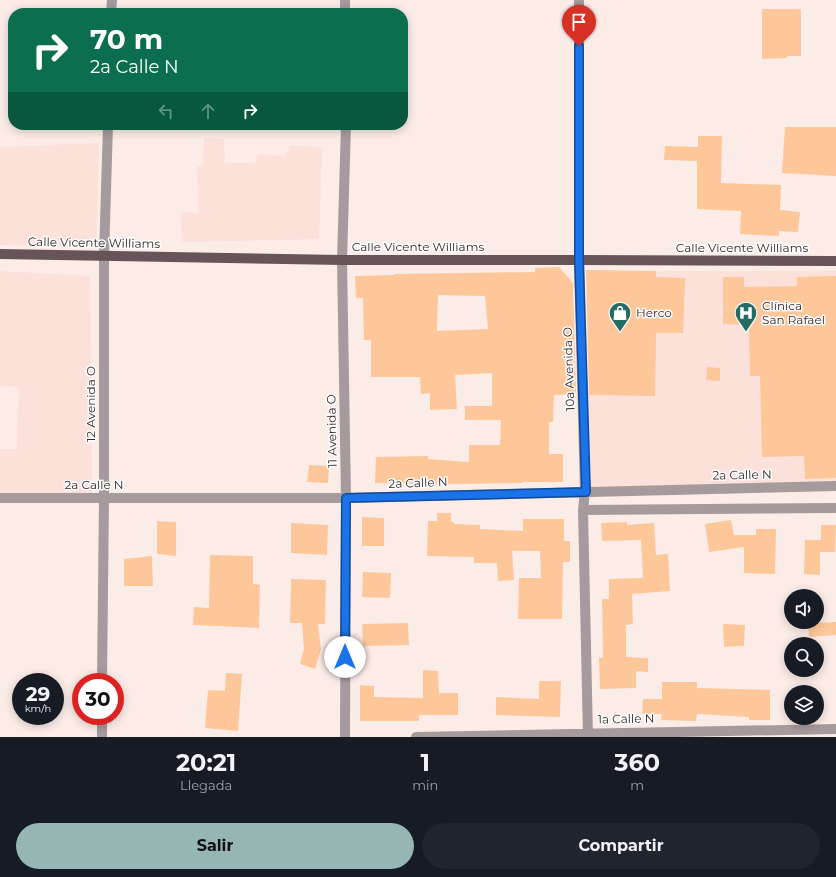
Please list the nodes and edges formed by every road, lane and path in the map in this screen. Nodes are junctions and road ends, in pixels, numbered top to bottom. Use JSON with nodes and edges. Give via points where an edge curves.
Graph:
{"nodes":[{"id":1,"x":579,"y":0,"type":"edge"},
{"id":2,"x":108,"y":130,"type":"edge"},
{"id":3,"x":346,"y":130,"type":"edge"},
{"id":4,"x":0,"y":254,"type":"edge"},
{"id":5,"x":104,"y":256,"type":"junction"},
{"id":6,"x":342,"y":260,"type":"junction"},
{"id":7,"x":579,"y":260,"type":"junction"},
{"id":8,"x":836,"y":261,"type":"edge"},
{"id":9,"x":836,"y":486,"type":"edge"},
{"id":10,"x":586,"y":492,"type":"junction"},
{"id":11,"x":0,"y":498,"type":"edge"},
{"id":12,"x":104,"y":498,"type":"junction"},
{"id":13,"x":346,"y":498,"type":"junction"},
{"id":14,"x":836,"y":508,"type":"edge"},
{"id":15,"x":583,"y":510,"type":"junction"},
{"id":16,"x":102,"y":673,"type":"edge"},
{"id":17,"x":102,"y":725,"type":"edge"},
{"id":18,"x":836,"y":729,"type":"edge"},
{"id":19,"x":588,"y":735,"type":"edge"},
{"id":20,"x":102,"y":737,"type":"edge"},
{"id":21,"x":345,"y":737,"type":"edge"},
{"id":22,"x":416,"y":737,"type":"edge"}],
"edges":[{"from":1,"to":7,"type":"street","name":"10a Avenida O"},
{"from":2,"to":5,"type":"street","name":"12 Avenida O"},
{"from":3,"to":6,"type":"street","name":"11 Avenida O"},
{"from":4,"to":5,"type":"main road","name":"Calle Vicente Williams"},
{"from":5,"to":6,"type":"main road","name":"Calle Vicente Williams"},
{"from":5,"to":12,"type":"street","name":"12 Avenida O"},
{"from":6,"to":7,"type":"main road","name":"Calle Vicente Williams"},
{"from":6,"to":13,"type":"street","name":"11 Avenida O"},
{"from":7,"to":8,"type":"main road","name":"Calle Vicente Williams"},
{"from":7,"to":10,"type":"street","name":"10a Avenida O"},
{"from":9,"to":10,"type":"street","name":"2a Calle N"},
{"from":10,"to":13,"type":"street","name":"2a Calle N"},
{"from":10,"to":15,"type":"street","name":"10a Avenida O"},
{"from":11,"to":12,"type":"street","name":"2a Calle N"},
{"from":12,"to":13,"type":"street","name":"2a Calle N"},
{"from":12,"to":16,"type":"street","name":"12 Avenida O"},
{"from":13,"to":21,"type":"street","name":"11 Avenida O"},
{"from":14,"to":15,"type":"street"},
{"from":15,"to":19,"type":"street","name":"10a Avenida O"},
{"from":17,"to":20,"type":"street"},
{"from":18,"to":19,"type":"street","name":"1a Calle N"},
{"from":19,"to":22,"type":"street","name":"1a Calle N"}]}
